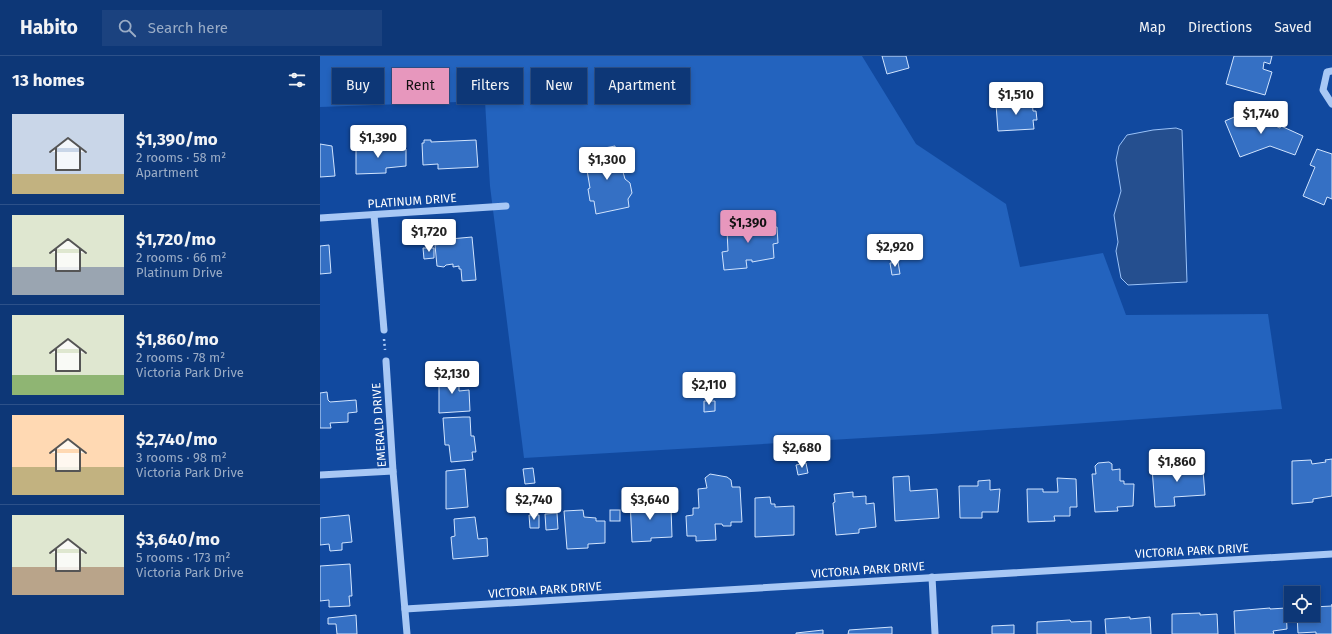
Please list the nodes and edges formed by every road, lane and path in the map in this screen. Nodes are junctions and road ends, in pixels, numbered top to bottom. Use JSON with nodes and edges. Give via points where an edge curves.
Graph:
{"nodes":[{"id":1,"x":1332,"y":71,"type":"edge"},
{"id":2,"x":1332,"y":104,"type":"edge"},
{"id":3,"x":506,"y":206,"type":"dead end"},
{"id":4,"x":374,"y":215,"type":"junction"},
{"id":5,"x":320,"y":218,"type":"edge"},
{"id":6,"x":384,"y":330,"type":"joint"},
{"id":7,"x":386,"y":361,"type":"joint"},
{"id":8,"x":393,"y":471,"type":"junction"},
{"id":9,"x":320,"y":475,"type":"edge"},
{"id":10,"x":1332,"y":554,"type":"edge"},
{"id":11,"x":932,"y":577,"type":"junction"},
{"id":12,"x":406,"y":609,"type":"junction"},
{"id":13,"x":407,"y":634,"type":"edge"},
{"id":14,"x":935,"y":634,"type":"edge"}],
"edges":[{"from":1,"to":2,"type":"street","via":[[1327,72],[1323,90]]},
{"from":3,"to":4,"type":"street","name":"PLATINUM DRIVE"},
{"from":4,"to":5,"type":"street","name":"PLATINUM DRIVE"},
{"from":4,"to":6,"type":"street"},
{"from":6,"to":7,"type":"path"},
{"from":7,"to":8,"type":"street","name":"EMERALD DRIVE"},
{"from":8,"to":9,"type":"street"},
{"from":8,"to":12,"type":"street","name":"EMERALD DRIVE"},
{"from":10,"to":11,"type":"street","name":"VICTORIA PARK DRIVE"},
{"from":11,"to":12,"type":"street","name":"VICTORIA PARK DRIVE"},
{"from":11,"to":14,"type":"street"},
{"from":12,"to":13,"type":"street","name":"EMERALD DRIVE"}]}
